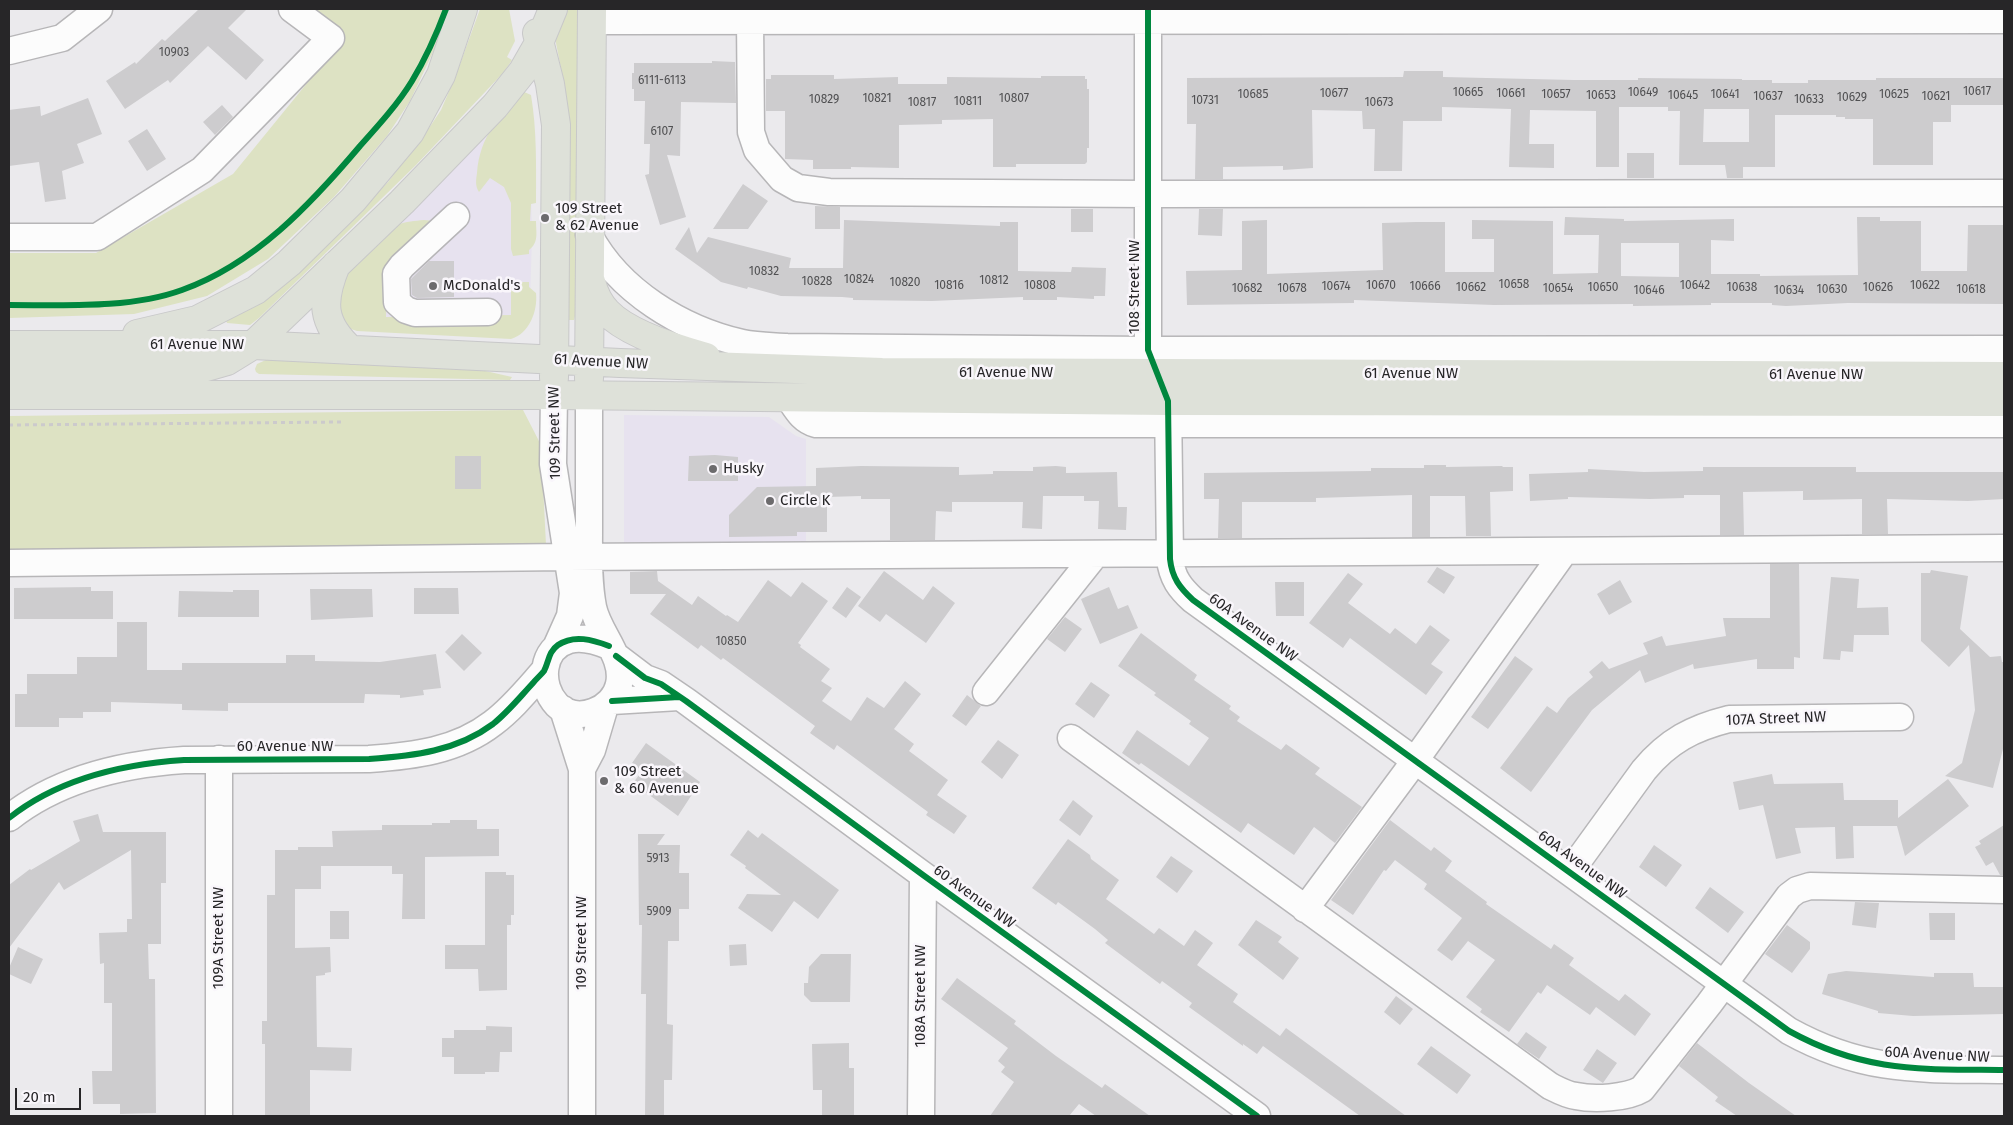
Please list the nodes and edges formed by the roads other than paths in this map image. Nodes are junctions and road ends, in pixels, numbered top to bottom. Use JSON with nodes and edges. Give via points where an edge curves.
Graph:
{"nodes":[{"id":1,"x":99,"y":9,"type":"edge"},
{"id":2,"x":292,"y":9,"type":"edge"},
{"id":3,"x":463,"y":9,"type":"edge"},
{"id":4,"x":533,"y":9,"type":"edge"},
{"id":5,"x":553,"y":9,"type":"edge"},
{"id":6,"x":1148,"y":14,"type":"edge"},
{"id":7,"x":592,"y":15,"type":"edge"},
{"id":8,"x":645,"y":15,"type":"edge"},
{"id":9,"x":1533,"y":15,"type":"edge"},
{"id":10,"x":750,"y":20,"type":"junction"},
{"id":11,"x":2004,"y":20,"type":"edge"},
{"id":12,"x":539,"y":43,"type":"junction"},
{"id":13,"x":9,"y":51,"type":"edge"},
{"id":14,"x":2004,"y":193,"type":"edge"},
{"id":15,"x":1147,"y":194,"type":"junction"},
{"id":16,"x":456,"y":216,"type":"dead end"},
{"id":17,"x":590,"y":235,"type":"junction"},
{"id":18,"x":9,"y":237,"type":"edge"},
{"id":19,"x":336,"y":266,"type":"junction"},
{"id":20,"x":590,"y":280,"type":"junction"},
{"id":21,"x":488,"y":312,"type":"dead end"},
{"id":22,"x":9,"y":345,"type":"edge"},
{"id":23,"x":253,"y":345,"type":"junction"},
{"id":24,"x":83,"y":346,"type":"junction"},
{"id":25,"x":2004,"y":349,"type":"edge"},
{"id":26,"x":351,"y":350,"type":"junction"},
{"id":27,"x":555,"y":360,"type":"junction"},
{"id":28,"x":590,"y":362,"type":"junction"},
{"id":29,"x":1153,"y":362,"type":"junction"},
{"id":30,"x":792,"y":371,"type":"junction"},
{"id":31,"x":9,"y":372,"type":"edge"},
{"id":32,"x":2004,"y":376,"type":"edge"},
{"id":33,"x":554,"y":395,"type":"junction"},
{"id":34,"x":589,"y":395,"type":"junction"},
{"id":35,"x":9,"y":396,"type":"edge"},
{"id":36,"x":2004,"y":402,"type":"edge"},
{"id":37,"x":1168,"y":413,"type":"junction"},
{"id":38,"x":2004,"y":424,"type":"edge"},
{"id":39,"x":2004,"y":548,"type":"edge"},
{"id":40,"x":1564,"y":552,"type":"junction"},
{"id":41,"x":1170,"y":553,"type":"junction"},
{"id":42,"x":1095,"y":555,"type":"junction"},
{"id":43,"x":578,"y":558,"type":"junction"},
{"id":44,"x":9,"y":563,"type":"edge"},
{"id":45,"x":1180,"y":588,"type":"joint"},
{"id":46,"x":558,"y":645,"type":"junction"},
{"id":47,"x":612,"y":651,"type":"junction"},
{"id":48,"x":544,"y":671,"type":"junction"},
{"id":49,"x":986,"y":692,"type":"dead end"},
{"id":50,"x":678,"y":697,"type":"junction"},
{"id":51,"x":608,"y":703,"type":"junction"},
{"id":52,"x":559,"y":706,"type":"junction"},
{"id":53,"x":1900,"y":717,"type":"dead end"},
{"id":54,"x":493,"y":724,"type":"junction"},
{"id":55,"x":1071,"y":738,"type":"dead end"},
{"id":56,"x":219,"y":759,"type":"junction"},
{"id":57,"x":1415,"y":760,"type":"junction"},
{"id":58,"x":582,"y":769,"type":"junction"},
{"id":59,"x":9,"y":818,"type":"edge"},
{"id":60,"x":1570,"y":872,"type":"junction"},
{"id":61,"x":923,"y":875,"type":"junction"},
{"id":62,"x":2004,"y":890,"type":"edge"},
{"id":63,"x":1305,"y":909,"type":"junction"},
{"id":64,"x":1724,"y":984,"type":"junction"},
{"id":65,"x":2004,"y":1070,"type":"edge"},
{"id":66,"x":219,"y":1116,"type":"edge"},
{"id":67,"x":582,"y":1116,"type":"edge"},
{"id":68,"x":920,"y":1116,"type":"edge"},
{"id":69,"x":1257,"y":1116,"type":"edge"}],
"edges":[{"from":1,"to":13,"type":"street","via":[[62,38]]},
{"from":2,"to":18,"type":"street","via":[[331,38],[202,170],[97,237]]},
{"from":3,"to":24,"type":"main road","via":[[441,75],[410,132],[353,200],[290,263],[256,290],[197,320]]},
{"from":4,"to":12,"type":"main road","name":"109 Street NW"},
{"from":5,"to":12,"type":"main road"},
{"from":6,"to":9,"type":"street"},
{"from":6,"to":10,"type":"street"},
{"from":6,"to":15,"type":"street","name":"108 Street NW"},
{"from":7,"to":8,"type":"street"},
{"from":7,"to":17,"type":"main road","name":"109 Street NW"},
{"from":8,"to":10,"type":"street"},
{"from":9,"to":11,"type":"street"},
{"from":10,"to":15,"type":"street","via":[[751,132],[769,166],[798,188],[829,192]]},
{"from":12,"to":19,"type":"main road","via":[[523,70],[494,106]]},
{"from":12,"to":27,"type":"main road","name":"109 Street NW","via":[[556,125]]},
{"from":14,"to":15,"type":"street"},
{"from":15,"to":29,"type":"street","name":"108 Street NW"},
{"from":16,"to":21,"type":"street","via":[[396,274],[397,302],[415,313]]},
{"from":17,"to":20,"type":"main road","name":"109 Street NW"},
{"from":17,"to":29,"type":"street","name":"61 Avenue NW","via":[[609,265],[667,313],[698,329],[743,343],[787,348]]},
{"from":19,"to":23,"type":"main road"},
{"from":19,"to":26,"type":"main road","via":[[326,294],[328,316],[330,327]]},
{"from":20,"to":28,"type":"main road","name":"109 Street NW"},
{"from":20,"to":30,"type":"main road","via":[[608,314],[646,336],[673,348],[717,360]]},
{"from":22,"to":24,"type":"main road","name":"61 Avenue NW"},
{"from":23,"to":24,"type":"main road","name":"61 Avenue NW"},
{"from":23,"to":26,"type":"main road","name":"61 Avenue NW"},
{"from":23,"to":31,"type":"main road","via":[[227,361],[199,369]]},
{"from":25,"to":29,"type":"street","name":"61 Avenue NW"},
{"from":26,"to":27,"type":"main road","name":"61 Avenue NW"},
{"from":27,"to":28,"type":"main road","name":"61 Avenue NW"},
{"from":27,"to":33,"type":"main road","name":"109 Street NW"},
{"from":28,"to":30,"type":"main road","name":"61 Avenue NW"},
{"from":28,"to":34,"type":"main road","name":"109 Street NW"},
{"from":29,"to":30,"type":"main road","name":"61 Avenue NW"},
{"from":29,"to":32,"type":"main road","name":"61 Avenue NW"},
{"from":29,"to":37,"type":"street","name":"108 Street NW"},
{"from":33,"to":34,"type":"main road","name":"61 Avenue NW"},
{"from":33,"to":35,"type":"main road","name":"61 Avenue NW"},
{"from":33,"to":43,"type":"street","name":"109 Street NW","via":[[553,464]]},
{"from":34,"to":37,"type":"main road","name":"61 Avenue NW","via":[[789,398]]},
{"from":34,"to":43,"type":"street","name":"109 Street NW"},
{"from":36,"to":37,"type":"main road","name":"61 Avenue NW"},
{"from":37,"to":38,"type":"street","name":"61 Avenue NW"},
{"from":37,"to":41,"type":"street","name":"108 Street NW"},
{"from":39,"to":40,"type":"street"},
{"from":40,"to":41,"type":"street"},
{"from":40,"to":57,"type":"street"},
{"from":41,"to":42,"type":"street"},
{"from":41,"to":45,"type":"street","name":"108 Street NW","via":[[1171,568]]},
{"from":42,"to":43,"type":"street"},
{"from":42,"to":49,"type":"street"},
{"from":43,"to":44,"type":"street"},
{"from":43,"to":46,"type":"street","name":"109 Street NW","via":[[570,616]]},
{"from":43,"to":47,"type":"street","name":"109 Street NW","via":[[592,595],[595,618]]},
{"from":45,"to":57,"type":"street","name":"60A Avenue NW"},
{"from":46,"to":47,"type":"street","via":[[583,638]]},
{"from":46,"to":48,"type":"street","via":[[550,653]]},
{"from":47,"to":50,"type":"street","name":"60 Avenue NW","via":[[645,678],[661,684]]},
{"from":47,"to":51,"type":"street","via":[[620,668],[620,683]]},
{"from":48,"to":52,"type":"street","via":[[546,686]]},
{"from":48,"to":54,"type":"street","name":"60 Avenue NW"},
{"from":50,"to":51,"type":"street"},
{"from":50,"to":61,"type":"street","name":"60 Avenue NW"},
{"from":51,"to":52,"type":"street","via":[[583,714],[572,713]]},
{"from":51,"to":58,"type":"street","name":"109 Street NW"},
{"from":52,"to":54,"type":"street","name":"60 Avenue NW"},
{"from":52,"to":58,"type":"street","name":"109 Street NW"},
{"from":53,"to":60,"type":"street","name":"107A Street NW","via":[[1729,719],[1682,735],[1654,757]]},
{"from":54,"to":56,"type":"street","name":"60 Avenue NW","via":[[449,748],[398,757]]},
{"from":55,"to":63,"type":"street"},
{"from":56,"to":59,"type":"street","name":"60 Avenue NW","via":[[155,762],[119,769],[48,793]]},
{"from":56,"to":66,"type":"street","name":"109A Street NW"},
{"from":57,"to":60,"type":"street","name":"60A Avenue NW"},
{"from":57,"to":63,"type":"street"},
{"from":58,"to":67,"type":"street","name":"109 Street NW"},
{"from":60,"to":64,"type":"street","name":"60A Avenue NW"},
{"from":61,"to":68,"type":"street","name":"108A Street NW"},
{"from":61,"to":69,"type":"street","name":"60 Avenue NW"},
{"from":62,"to":64,"type":"street","via":[[1810,886],[1797,890],[1789,896]]},
{"from":63,"to":64,"type":"street","via":[[1550,1086],[1577,1097],[1622,1097],[1642,1089]]},
{"from":64,"to":65,"type":"street","name":"60A Avenue NW","via":[[1815,1045],[1872,1064],[1918,1070]]}]}
